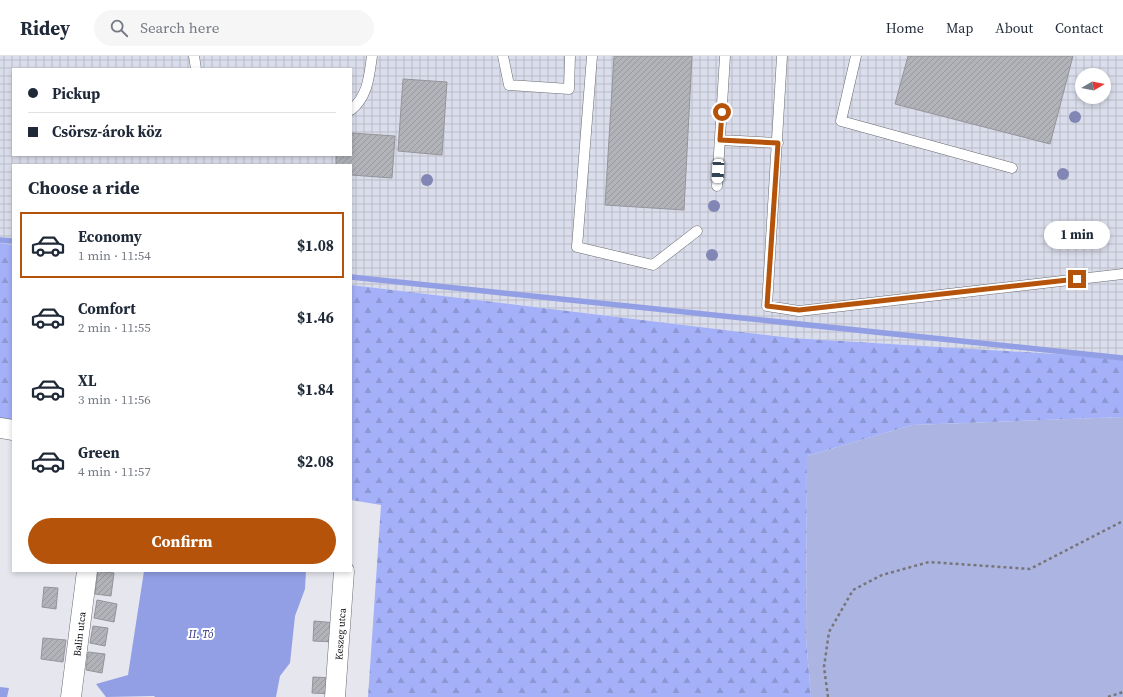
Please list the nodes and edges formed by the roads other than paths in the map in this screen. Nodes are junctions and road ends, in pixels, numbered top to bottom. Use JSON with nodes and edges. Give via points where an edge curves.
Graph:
{"nodes":[{"id":1,"x":194,"y":56,"type":"edge"},
{"id":2,"x":372,"y":56,"type":"edge"},
{"id":3,"x":503,"y":56,"type":"edge"},
{"id":4,"x":570,"y":56,"type":"edge"},
{"id":5,"x":592,"y":56,"type":"edge"},
{"id":6,"x":725,"y":56,"type":"edge"},
{"id":7,"x":782,"y":56,"type":"edge"},
{"id":8,"x":856,"y":56,"type":"edge"},
{"id":9,"x":196,"y":68,"type":"edge"},
{"id":10,"x":352,"y":109,"type":"edge"},
{"id":11,"x":720,"y":140,"type":"junction"},
{"id":12,"x":778,"y":143,"type":"junction"},
{"id":13,"x":1012,"y":168,"type":"dead end"},
{"id":14,"x":718,"y":186,"type":"dead end"},
{"id":15,"x":697,"y":231,"type":"dead end"},
{"id":16,"x":1123,"y":274,"type":"edge"},
{"id":17,"x":0,"y":428,"type":"edge"},
{"id":18,"x":12,"y":430,"type":"edge"},
{"id":19,"x":87,"y":572,"type":"edge"},
{"id":20,"x":344,"y":572,"type":"edge"},
{"id":21,"x":71,"y":697,"type":"edge"},
{"id":22,"x":335,"y":697,"type":"edge"}],
"edges":[{"from":1,"to":9,"type":"lane"},
{"from":2,"to":10,"type":"lane","via":[[367,90],[358,105]]},
{"from":3,"to":4,"type":"lane","via":[[509,85],[569,89]]},
{"from":5,"to":15,"type":"lane","via":[[577,247],[653,265]]},
{"from":6,"to":11,"type":"lane"},
{"from":7,"to":12,"type":"lane"},
{"from":8,"to":13,"type":"lane","via":[[841,120]]},
{"from":11,"to":12,"type":"lane"},
{"from":11,"to":14,"type":"lane"},
{"from":12,"to":16,"type":"lane","via":[[767,306],[799,310]]},
{"from":17,"to":18,"type":"street"},
{"from":19,"to":21,"type":"street","name":"Balin utca"},
{"from":20,"to":22,"type":"street","name":"Keszeg utca"}]}
